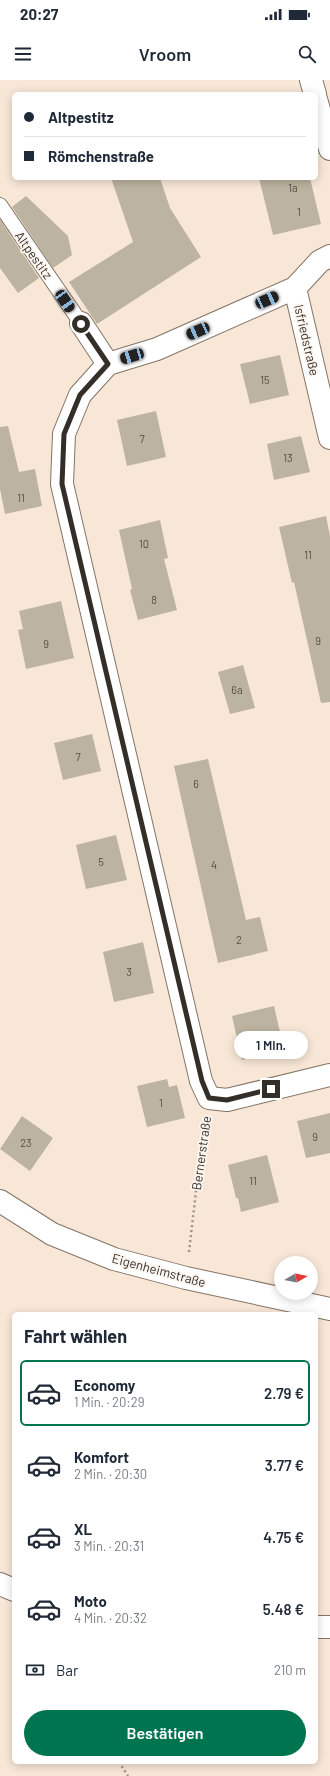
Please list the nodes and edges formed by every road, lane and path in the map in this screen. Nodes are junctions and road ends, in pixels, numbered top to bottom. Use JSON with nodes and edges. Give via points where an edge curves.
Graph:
{"nodes":[{"id":1,"x":311,"y":80,"type":"edge"},
{"id":2,"x":314,"y":92,"type":"edge"},
{"id":3,"x":318,"y":106,"type":"edge"},
{"id":4,"x":330,"y":149,"type":"edge"},
{"id":5,"x":0,"y":206,"type":"edge"},
{"id":6,"x":330,"y":256,"type":"edge"},
{"id":7,"x":295,"y":288,"type":"junction"},
{"id":8,"x":81,"y":324,"type":"joint"},
{"id":9,"x":108,"y":364,"type":"junction"},
{"id":10,"x":330,"y":438,"type":"edge"},
{"id":11,"x":330,"y":1075,"type":"edge"},
{"id":12,"x":209,"y":1098,"type":"junction"},
{"id":13,"x":0,"y":1201,"type":"edge"},
{"id":14,"x":186,"y":1278,"type":"junction"},
{"id":15,"x":330,"y":1309,"type":"edge"},
{"id":16,"x":0,"y":1584,"type":"edge"},
{"id":17,"x":12,"y":1589,"type":"edge"},
{"id":18,"x":330,"y":1626,"type":"edge"},
{"id":19,"x":318,"y":1627,"type":"edge"},
{"id":20,"x":120,"y":1764,"type":"edge"},
{"id":21,"x":128,"y":1776,"type":"edge"}],
"edges":[{"from":1,"to":2,"type":"street"},
{"from":3,"to":4,"type":"street"},
{"from":5,"to":8,"type":"lane","name":"Altpestitz"},
{"from":6,"to":7,"type":"street","via":[[320,261]]},
{"from":7,"to":9,"type":"street","via":[[157,349]]},
{"from":7,"to":10,"type":"street","name":"Isfriedstraße"},
{"from":8,"to":9,"type":"street","name":"Altpestitz"},
{"from":9,"to":12,"type":"street","name":"Bernerstraße","via":[[80,395],[64,434],[62,484],[202,1081]]},
{"from":11,"to":12,"type":"street","via":[[227,1100]]},
{"from":12,"to":14,"type":"path","name":"Bernerstraße"},
{"from":13,"to":14,"type":"street","name":"Eigenheimstraße","via":[[52,1234],[114,1259]]},
{"from":14,"to":15,"type":"street","name":"Eigenheimstraße"},
{"from":16,"to":17,"type":"street"},
{"from":18,"to":19,"type":"street"},
{"from":20,"to":21,"type":"path"}]}
